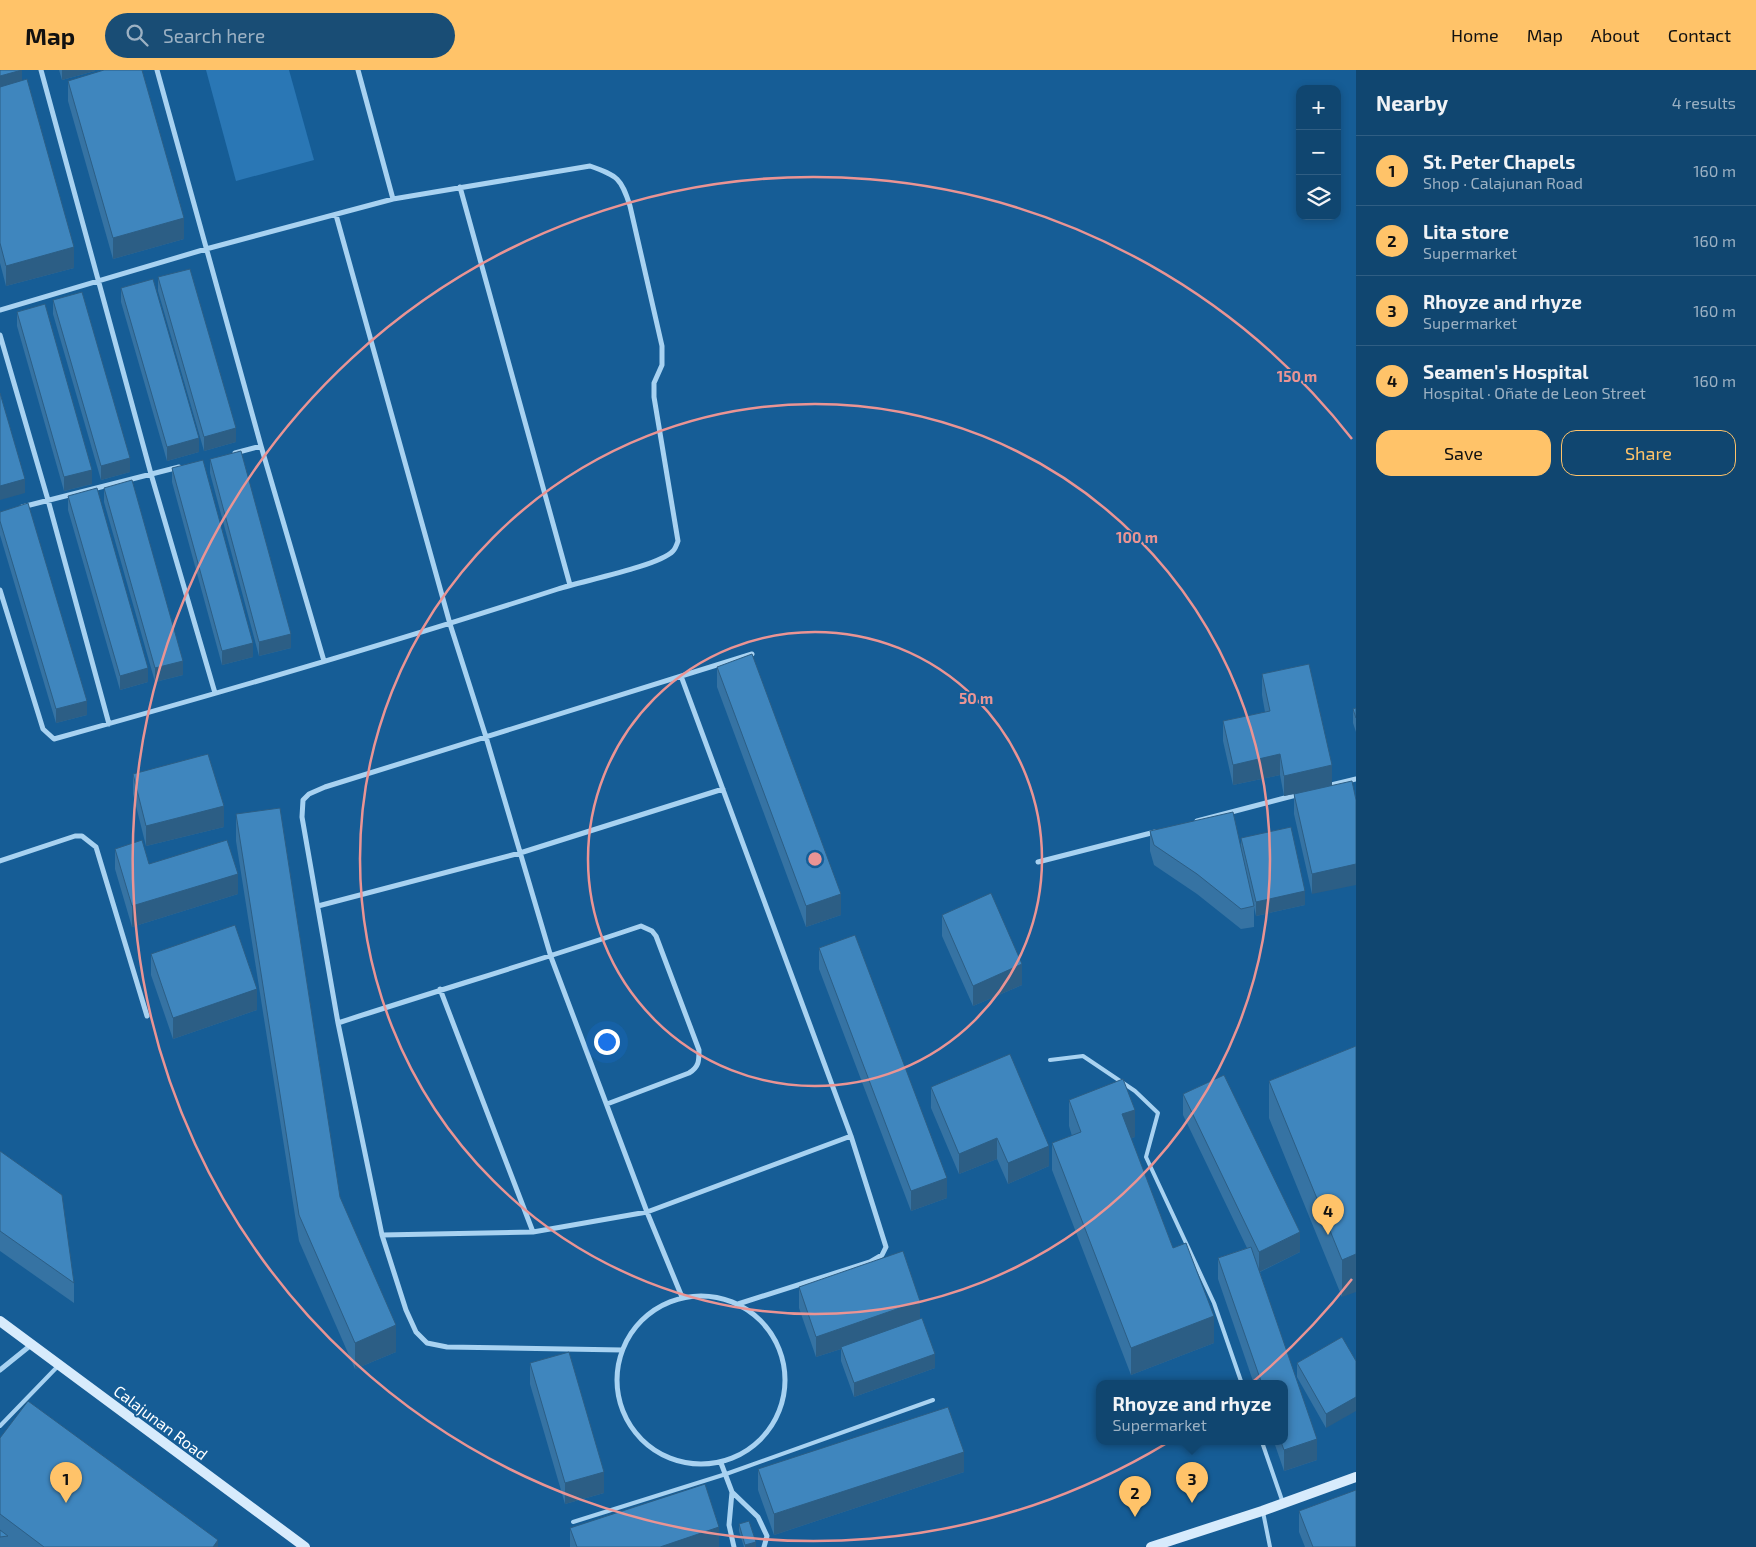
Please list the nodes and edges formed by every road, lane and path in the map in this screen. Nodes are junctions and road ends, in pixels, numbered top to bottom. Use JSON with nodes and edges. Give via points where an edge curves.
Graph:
{"nodes":[{"id":1,"x":42,"y":70,"type":"edge"},
{"id":2,"x":157,"y":70,"type":"edge"},
{"id":3,"x":358,"y":70,"type":"edge"},
{"id":4,"x":460,"y":187,"type":"junction"},
{"id":5,"x":393,"y":199,"type":"junction"},
{"id":6,"x":336,"y":215,"type":"junction"},
{"id":7,"x":206,"y":249,"type":"junction"},
{"id":8,"x":99,"y":281,"type":"junction"},
{"id":9,"x":0,"y":310,"type":"edge"},
{"id":10,"x":0,"y":334,"type":"edge"},
{"id":11,"x":262,"y":446,"type":"junction"},
{"id":12,"x":225,"y":456,"type":"edge"},
{"id":13,"x":188,"y":465,"type":"edge"},
{"id":14,"x":151,"y":474,"type":"junction"},
{"id":15,"x":48,"y":500,"type":"junction"},
{"id":16,"x":19,"y":508,"type":"edge"},
{"id":17,"x":570,"y":585,"type":"junction"},
{"id":18,"x":0,"y":590,"type":"edge"},
{"id":19,"x":450,"y":624,"type":"junction"},
{"id":20,"x":752,"y":654,"type":"edge"},
{"id":21,"x":324,"y":661,"type":"junction"},
{"id":22,"x":680,"y":676,"type":"junction"},
{"id":23,"x":215,"y":693,"type":"junction"},
{"id":24,"x":109,"y":724,"type":"junction"},
{"id":25,"x":486,"y":736,"type":"junction"},
{"id":26,"x":1356,"y":779,"type":"edge"},
{"id":27,"x":1324,"y":787,"type":"edge"},
{"id":28,"x":723,"y":789,"type":"junction"},
{"id":29,"x":1305,"y":792,"type":"edge"},
{"id":30,"x":1191,"y":822,"type":"edge"},
{"id":31,"x":1162,"y":830,"type":"edge"},
{"id":32,"x":520,"y":853,"type":"junction"},
{"id":33,"x":0,"y":861,"type":"edge"},
{"id":34,"x":1038,"y":862,"type":"dead end"},
{"id":35,"x":318,"y":906,"type":"junction"},
{"id":36,"x":551,"y":957,"type":"junction"},
{"id":37,"x":440,"y":989,"type":"junction"},
{"id":38,"x":146,"y":1016,"type":"dead end"},
{"id":39,"x":338,"y":1023,"type":"junction"},
{"id":40,"x":1050,"y":1060,"type":"dead end"},
{"id":41,"x":607,"y":1104,"type":"junction"},
{"id":42,"x":851,"y":1136,"type":"junction"},
{"id":43,"x":647,"y":1212,"type":"junction"},
{"id":44,"x":533,"y":1232,"type":"junction"},
{"id":45,"x":382,"y":1235,"type":"junction"},
{"id":46,"x":682,"y":1298,"type":"junction"},
{"id":47,"x":738,"y":1304,"type":"junction"},
{"id":48,"x":0,"y":1321,"type":"edge"},
{"id":49,"x":32,"y":1345,"type":"junction"},
{"id":50,"x":622,"y":1350,"type":"junction"},
{"id":51,"x":60,"y":1366,"type":"junction"},
{"id":52,"x":0,"y":1370,"type":"edge"},
{"id":53,"x":1241,"y":1380,"type":"edge"},
{"id":54,"x":933,"y":1400,"type":"dead end"},
{"id":55,"x":18,"y":1406,"type":"junction"},
{"id":56,"x":25,"y":1412,"type":"edge"},
{"id":57,"x":0,"y":1426,"type":"edge"},
{"id":58,"x":1263,"y":1445,"type":"edge"},
{"id":59,"x":721,"y":1463,"type":"junction"},
{"id":60,"x":726,"y":1474,"type":"junction"},
{"id":61,"x":1356,"y":1477,"type":"edge"},
{"id":62,"x":732,"y":1492,"type":"junction"},
{"id":63,"x":1283,"y":1503,"type":"junction"},
{"id":64,"x":1262,"y":1511,"type":"junction"},
{"id":65,"x":573,"y":1522,"type":"dead end"},
{"id":66,"x":1172,"y":1544,"type":"edge"},
{"id":67,"x":299,"y":1545,"type":"edge"},
{"id":68,"x":734,"y":1547,"type":"edge"},
{"id":69,"x":764,"y":1547,"type":"edge"},
{"id":70,"x":1151,"y":1547,"type":"edge"},
{"id":71,"x":1270,"y":1547,"type":"edge"}],
"edges":[{"from":1,"to":8,"type":"street"},
{"from":2,"to":7,"type":"street"},
{"from":3,"to":5,"type":"street"},
{"from":4,"to":5,"type":"street"},
{"from":4,"to":17,"type":"street"},
{"from":4,"to":17,"type":"street","via":[[590,166],[610,173],[623,185],[630,206],[662,346],[662,365],[654,383],[654,397],[678,541],[673,551],[661,559]]},
{"from":5,"to":6,"type":"street"},
{"from":6,"to":7,"type":"street"},
{"from":6,"to":19,"type":"street"},
{"from":7,"to":8,"type":"street"},
{"from":7,"to":11,"type":"street"},
{"from":8,"to":9,"type":"street"},
{"from":8,"to":14,"type":"street"},
{"from":10,"to":15,"type":"street"},
{"from":11,"to":12,"type":"street"},
{"from":11,"to":21,"type":"street"},
{"from":13,"to":14,"type":"street"},
{"from":14,"to":15,"type":"street"},
{"from":14,"to":23,"type":"street"},
{"from":15,"to":16,"type":"street"},
{"from":15,"to":24,"type":"street"},
{"from":17,"to":19,"type":"street"},
{"from":18,"to":24,"type":"street","via":[[43,729],[54,739]]},
{"from":19,"to":21,"type":"street"},
{"from":19,"to":25,"type":"street"},
{"from":20,"to":22,"type":"street"},
{"from":21,"to":23,"type":"street"},
{"from":22,"to":25,"type":"street"},
{"from":22,"to":28,"type":"street"},
{"from":23,"to":24,"type":"street"},
{"from":25,"to":32,"type":"street"},
{"from":25,"to":35,"type":"street","via":[[325,787],[303,800],[302,817]]},
{"from":26,"to":27,"type":"street"},
{"from":28,"to":32,"type":"street"},
{"from":28,"to":42,"type":"street"},
{"from":29,"to":30,"type":"street"},
{"from":31,"to":34,"type":"street"},
{"from":32,"to":35,"type":"street"},
{"from":32,"to":36,"type":"street"},
{"from":33,"to":38,"type":"street","via":[[75,836],[82,836],[96,847]]},
{"from":35,"to":39,"type":"street"},
{"from":36,"to":37,"type":"street"},
{"from":36,"to":41,"type":"street"},
{"from":36,"to":41,"type":"street","via":[[641,926],[652,931],[659,945],[699,1050],[699,1062],[689,1073]]},
{"from":37,"to":39,"type":"street"},
{"from":37,"to":44,"type":"street"},
{"from":39,"to":45,"type":"street"},
{"from":40,"to":53,"type":"lane","via":[[1083,1056],[1135,1092],[1158,1113],[1146,1157],[1214,1303]]},
{"from":41,"to":43,"type":"street"},
{"from":42,"to":43,"type":"street"},
{"from":42,"to":47,"type":"street","via":[[885,1240],[882,1255],[870,1262]]},
{"from":43,"to":44,"type":"street"},
{"from":43,"to":46,"type":"street"},
{"from":44,"to":45,"type":"street"},
{"from":45,"to":50,"type":"street","via":[[406,1310],[416,1332],[427,1343],[447,1347]]},
{"from":46,"to":47,"type":"street","via":[[710,1296]]},
{"from":46,"to":50,"type":"street","via":[[656,1308],[635,1326]]},
{"from":47,"to":59,"type":"street","via":[[763,1322],[771,1334],[779,1347],[786,1377],[782,1407],[768,1433],[745,1454]]},
{"from":48,"to":49,"type":"main road","name":"Calajunan Road"},
{"from":49,"to":51,"type":"main road","name":"Calajunan Road"},
{"from":49,"to":52,"type":"street"},
{"from":50,"to":59,"type":"street","via":[[616,1375],[618,1400],[628,1424],[644,1444],[666,1458],[691,1464]]},
{"from":51,"to":55,"type":"lane"},
{"from":51,"to":67,"type":"main road","name":"Calajunan Road"},
{"from":54,"to":60,"type":"lane"},
{"from":55,"to":56,"type":"lane"},
{"from":55,"to":57,"type":"lane"},
{"from":58,"to":63,"type":"lane"},
{"from":59,"to":60,"type":"street"},
{"from":60,"to":62,"type":"street"},
{"from":60,"to":65,"type":"lane"},
{"from":61,"to":63,"type":"main road"},
{"from":62,"to":68,"type":"street","via":[[729,1525]]},
{"from":62,"to":69,"type":"street","via":[[758,1517],[767,1536]]},
{"from":63,"to":64,"type":"main road"},
{"from":64,"to":66,"type":"main road"},
{"from":64,"to":71,"type":"lane"},
{"from":66,"to":70,"type":"main road"}]}
